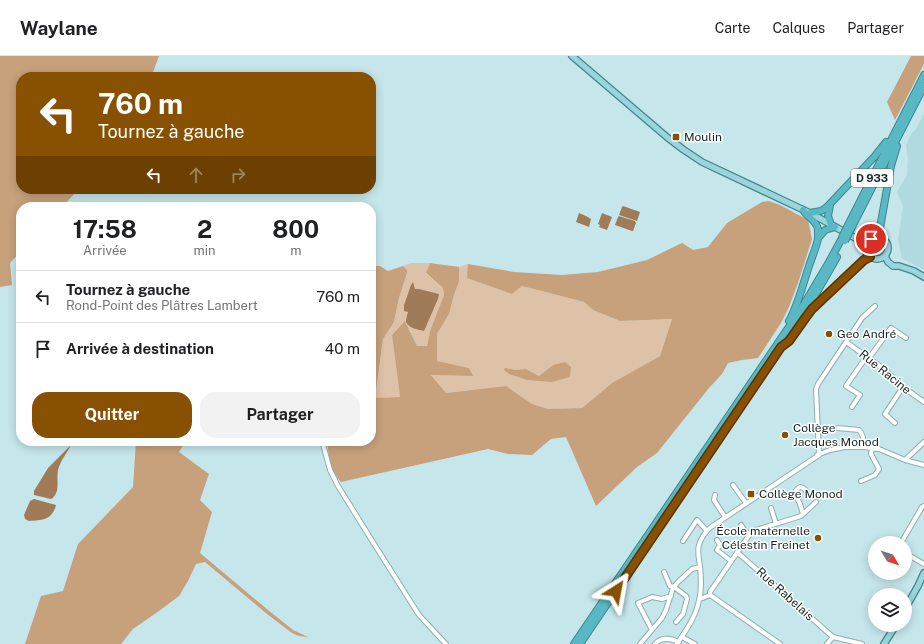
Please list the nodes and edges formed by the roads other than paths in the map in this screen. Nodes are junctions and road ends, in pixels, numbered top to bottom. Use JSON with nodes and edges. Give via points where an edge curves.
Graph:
{"nodes":[{"id":1,"x":572,"y":56,"type":"edge"},
{"id":2,"x":924,"y":75,"type":"edge"},
{"id":3,"x":924,"y":86,"type":"edge"},
{"id":4,"x":903,"y":122,"type":"junction"},
{"id":5,"x":898,"y":133,"type":"junction"},
{"id":6,"x":831,"y":203,"type":"junction"},
{"id":7,"x":803,"y":210,"type":"junction"},
{"id":8,"x":810,"y":214,"type":"junction"},
{"id":9,"x":833,"y":226,"type":"junction"},
{"id":10,"x":818,"y":238,"type":"junction"},
{"id":11,"x":882,"y":238,"type":"junction"},
{"id":12,"x":868,"y":244,"type":"junction"},
{"id":13,"x":886,"y":256,"type":"junction"},
{"id":14,"x":870,"y":257,"type":"junction"},
{"id":15,"x":879,"y":259,"type":"junction"},
{"id":16,"x":905,"y":268,"type":"junction"},
{"id":17,"x":924,"y":277,"type":"edge"},
{"id":18,"x":875,"y":306,"type":"dead end"},
{"id":19,"x":906,"y":338,"type":"dead end"},
{"id":20,"x":846,"y":342,"type":"junction"},
{"id":21,"x":779,"y":345,"type":"junction"},
{"id":22,"x":868,"y":357,"type":"junction"},
{"id":23,"x":904,"y":387,"type":"junction"},
{"id":24,"x":924,"y":394,"type":"edge"},
{"id":25,"x":922,"y":400,"type":"edge"},
{"id":26,"x":852,"y":407,"type":"dead end"},
{"id":27,"x":895,"y":423,"type":"dead end"},
{"id":28,"x":838,"y":428,"type":"dead end"},
{"id":29,"x":924,"y":442,"type":"edge"},
{"id":30,"x":324,"y":446,"type":"edge"},
{"id":31,"x":864,"y":447,"type":"junction"},
{"id":32,"x":872,"y":448,"type":"junction"},
{"id":33,"x":819,"y":455,"type":"junction"},
{"id":34,"x":906,"y":460,"type":"junction"},
{"id":35,"x":924,"y":465,"type":"edge"},
{"id":36,"x":861,"y":481,"type":"dead end"},
{"id":37,"x":733,"y":485,"type":"dead end"},
{"id":38,"x":715,"y":495,"type":"dead end"},
{"id":39,"x":808,"y":496,"type":"dead end"},
{"id":40,"x":816,"y":502,"type":"dead end"},
{"id":41,"x":746,"y":503,"type":"junction"},
{"id":42,"x":924,"y":506,"type":"edge"},
{"id":43,"x":771,"y":508,"type":"dead end"},
{"id":44,"x":803,"y":514,"type":"junction"},
{"id":45,"x":725,"y":517,"type":"junction"},
{"id":46,"x":776,"y":524,"type":"junction"},
{"id":47,"x":741,"y":525,"type":"dead end"},
{"id":48,"x":707,"y":531,"type":"junction"},
{"id":49,"x":750,"y":534,"type":"junction"},
{"id":50,"x":905,"y":536,"type":"edge"},
{"id":51,"x":718,"y":540,"type":"dead end"},
{"id":52,"x":683,"y":542,"type":"dead end"},
{"id":53,"x":737,"y":552,"type":"junction"},
{"id":54,"x":912,"y":557,"type":"edge"},
{"id":55,"x":731,"y":561,"type":"junction"},
{"id":56,"x":924,"y":564,"type":"edge"},
{"id":57,"x":700,"y":567,"type":"junction"},
{"id":58,"x":664,"y":572,"type":"dead end"},
{"id":59,"x":924,"y":573,"type":"edge"},
{"id":60,"x":920,"y":580,"type":"junction"},
{"id":61,"x":924,"y":586,"type":"edge"},
{"id":62,"x":674,"y":587,"type":"junction"},
{"id":63,"x":701,"y":589,"type":"junction"},
{"id":64,"x":710,"y":594,"type":"junction"},
{"id":65,"x":671,"y":596,"type":"junction"},
{"id":66,"x":912,"y":597,"type":"edge"},
{"id":67,"x":700,"y":599,"type":"junction"},
{"id":68,"x":676,"y":622,"type":"dead end"},
{"id":69,"x":652,"y":630,"type":"junction"},
{"id":70,"x":892,"y":632,"type":"edge"},
{"id":71,"x":682,"y":637,"type":"junction"},
{"id":72,"x":833,"y":637,"type":"junction"},
{"id":73,"x":678,"y":643,"type":"edge"},
{"id":74,"x":446,"y":644,"type":"edge"},
{"id":75,"x":574,"y":644,"type":"edge"},
{"id":76,"x":580,"y":644,"type":"edge"},
{"id":77,"x":640,"y":644,"type":"edge"},
{"id":78,"x":655,"y":644,"type":"edge"},
{"id":79,"x":695,"y":644,"type":"edge"},
{"id":80,"x":780,"y":644,"type":"edge"},
{"id":81,"x":827,"y":644,"type":"edge"},
{"id":82,"x":862,"y":644,"type":"edge"},
{"id":83,"x":884,"y":644,"type":"edge"}],
"edges":[{"from":1,"to":7,"type":"main road","via":[[686,152]]},
{"from":2,"to":4,"type":"highway"},
{"from":3,"to":4,"type":"highway"},
{"from":4,"to":5,"type":"highway"},
{"from":4,"to":5,"type":"highway","via":[[894,128]]},
{"from":5,"to":6,"type":"highway"},
{"from":5,"to":11,"type":"highway","via":[[880,228]]},
{"from":5,"to":21,"type":"highway","number":"D 933","bridge":true,"via":[[843,241]]},
{"from":6,"to":8,"type":"highway","via":[[824,209]]},
{"from":6,"to":9,"type":"highway","via":[[828,216]]},
{"from":7,"to":8,"type":"main road"},
{"from":7,"to":10,"type":"highway","via":[[816,225]]},
{"from":8,"to":9,"type":"main road"},
{"from":9,"to":10,"type":"highway"},
{"from":9,"to":12,"type":"main road"},
{"from":10,"to":21,"type":"highway","via":[[794,311],[780,335]]},
{"from":11,"to":12,"type":"main road","via":[[871,239]]},
{"from":11,"to":13,"type":"main road","via":[[887,242]]},
{"from":12,"to":14,"type":"main road","via":[[867,253]]},
{"from":13,"to":15,"type":"main road"},
{"from":13,"to":16,"type":"main road","via":[[893,266]]},
{"from":14,"to":15,"type":"main road"},
{"from":14,"to":21,"type":"highway","via":[[819,302],[789,341]]},
{"from":15,"to":16,"type":"main road","via":[[890,268]]},
{"from":16,"to":17,"type":"main road"},
{"from":18,"to":20,"type":"street","via":[[862,318]]},
{"from":19,"to":22,"type":"street","via":[[891,328]]},
{"from":20,"to":22,"type":"street","name":"Rue Racine"},
{"from":20,"to":33,"type":"street","via":[[816,389]]},
{"from":21,"to":75,"type":"highway"},
{"from":21,"to":76,"type":"highway"},
{"from":22,"to":23,"type":"street","name":"Rue Racine"},
{"from":22,"to":26,"type":"street","via":[[846,386],[860,395]]},
{"from":23,"to":25,"type":"street","name":"Rue Racine"},
{"from":23,"to":27,"type":"street","via":[[885,414]]},
{"from":24,"to":25,"type":"street"},
{"from":28,"to":31,"type":"street","via":[[859,430]]},
{"from":29,"to":34,"type":"street"},
{"from":30,"to":74,"type":"street","via":[[330,470],[338,486],[419,615]]},
{"from":31,"to":32,"type":"street"},
{"from":31,"to":33,"type":"street","via":[[845,447]]},
{"from":32,"to":34,"type":"street"},
{"from":32,"to":36,"type":"street","via":[[871,454],[879,469],[876,475]]},
{"from":33,"to":41,"type":"street","via":[[809,459]]},
{"from":34,"to":35,"type":"street"},
{"from":37,"to":41,"type":"street"},
{"from":38,"to":45,"type":"street","via":[[714,500]]},
{"from":39,"to":44,"type":"street","via":[[806,490],[800,487],[795,492]]},
{"from":40,"to":44,"type":"street"},
{"from":41,"to":45,"type":"street"},
{"from":42,"to":50,"type":"street"},
{"from":43,"to":46,"type":"street"},
{"from":44,"to":46,"type":"street"},
{"from":45,"to":48,"type":"street"},
{"from":46,"to":49,"type":"street"},
{"from":47,"to":49,"type":"street"},
{"from":48,"to":52,"type":"street","via":[[697,520]]},
{"from":48,"to":57,"type":"street","via":[[699,546]]},
{"from":49,"to":53,"type":"street"},
{"from":51,"to":55,"type":"street","via":[[720,545],[716,550]]},
{"from":53,"to":55,"type":"street"},
{"from":53,"to":72,"type":"street","name":"Rue Rabelais"},
{"from":54,"to":56,"type":"street"},
{"from":55,"to":64,"type":"street"},
{"from":57,"to":62,"type":"street","via":[[692,569]]},
{"from":57,"to":63,"type":"street"},
{"from":58,"to":62,"type":"street","via":[[670,586]]},
{"from":59,"to":60,"type":"main road"},
{"from":60,"to":61,"type":"street"},
{"from":60,"to":66,"type":"main road"},
{"from":62,"to":65,"type":"street"},
{"from":62,"to":68,"type":"street","via":[[687,599],[683,614]]},
{"from":63,"to":64,"type":"street"},
{"from":63,"to":67,"type":"street"},
{"from":64,"to":67,"type":"street"},
{"from":64,"to":80,"type":"street"},
{"from":65,"to":69,"type":"street","via":[[662,618]]},
{"from":65,"to":69,"type":"street","via":[[662,599],[652,596],[638,603]]},
{"from":67,"to":71,"type":"street"},
{"from":69,"to":77,"type":"street"},
{"from":70,"to":83,"type":"main road"},
{"from":71,"to":73,"type":"street"},
{"from":71,"to":79,"type":"street"},
{"from":72,"to":81,"type":"street"},
{"from":72,"to":82,"type":"street"},
{"from":73,"to":78,"type":"street","via":[[673,639],[660,639]]}]}
